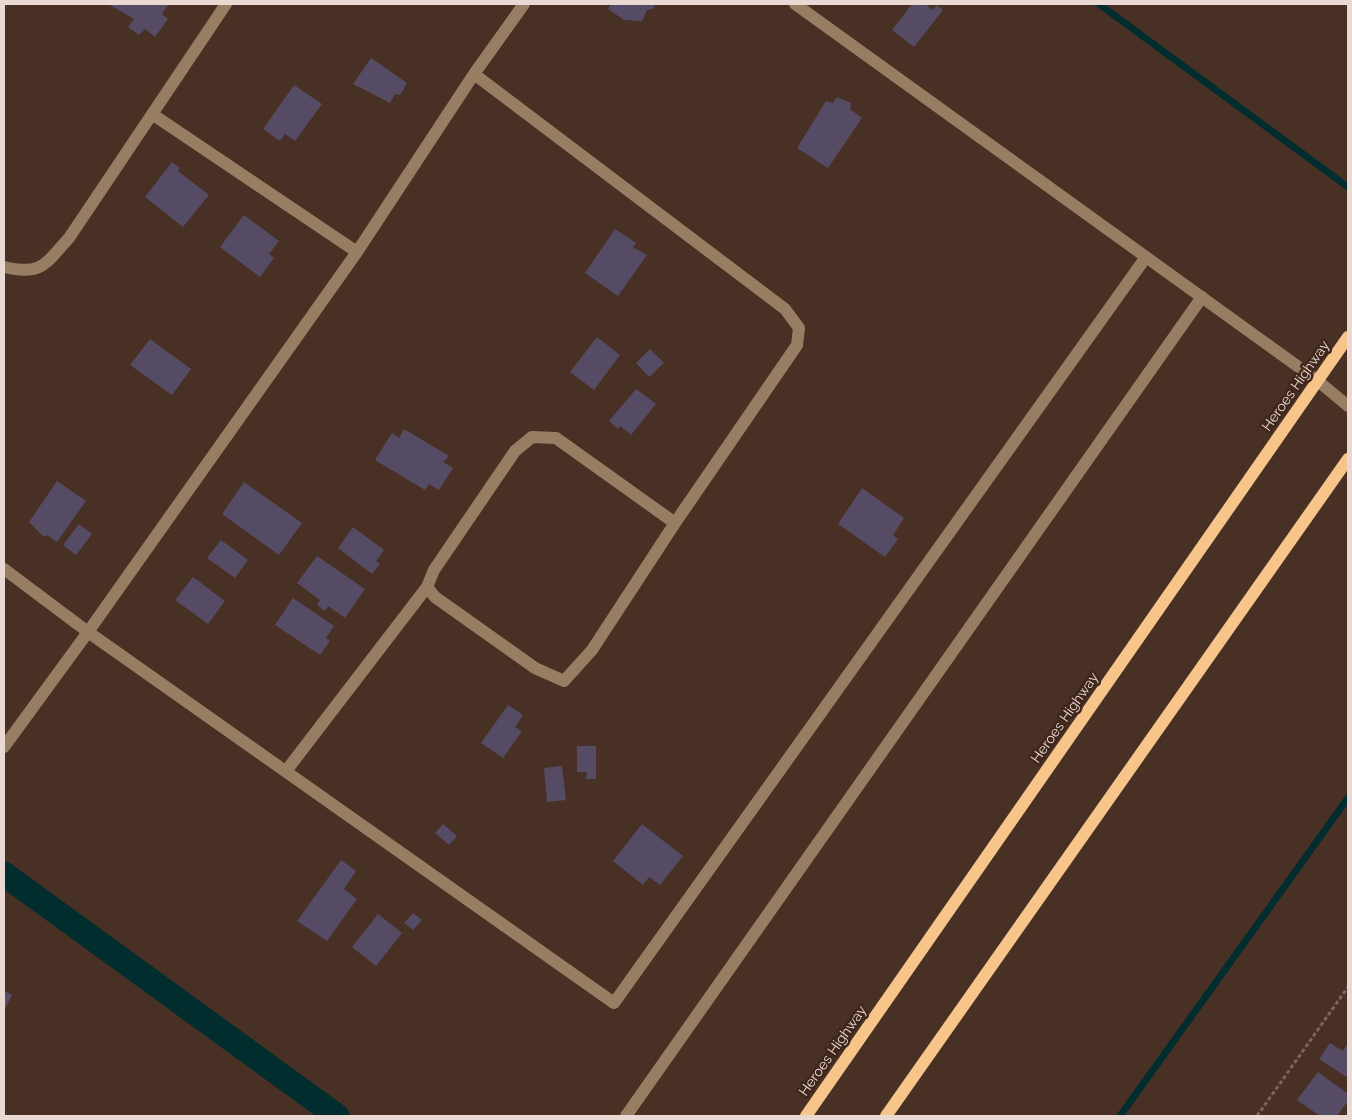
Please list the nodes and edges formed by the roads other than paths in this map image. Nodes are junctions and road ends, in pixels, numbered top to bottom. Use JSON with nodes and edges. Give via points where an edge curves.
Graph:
{"nodes":[{"id":1,"x":226,"y":4,"type":"edge"},
{"id":2,"x":524,"y":4,"type":"edge"},
{"id":3,"x":796,"y":4,"type":"edge"},
{"id":4,"x":474,"y":74,"type":"junction"},
{"id":5,"x":152,"y":114,"type":"junction"},
{"id":6,"x":357,"y":252,"type":"junction"},
{"id":7,"x":1146,"y":258,"type":"junction"},
{"id":8,"x":4,"y":267,"type":"edge"},
{"id":9,"x":1202,"y":297,"type":"junction"},
{"id":10,"x":1348,"y":338,"type":"edge"},
{"id":11,"x":1318,"y":381,"type":"junction"},
{"id":12,"x":1348,"y":406,"type":"edge"},
{"id":13,"x":1348,"y":459,"type":"edge"},
{"id":14,"x":675,"y":523,"type":"junction"},
{"id":15,"x":4,"y":569,"type":"edge"},
{"id":16,"x":427,"y":587,"type":"junction"},
{"id":17,"x":88,"y":632,"type":"junction"},
{"id":18,"x":4,"y":747,"type":"edge"},
{"id":19,"x":286,"y":771,"type":"junction"},
{"id":20,"x":626,"y":1116,"type":"edge"},
{"id":21,"x":806,"y":1116,"type":"edge"},
{"id":22,"x":886,"y":1116,"type":"edge"}],
"edges":[{"from":1,"to":5,"type":"street"},
{"from":2,"to":4,"type":"street"},
{"from":3,"to":7,"type":"street"},
{"from":4,"to":6,"type":"street"},
{"from":4,"to":14,"type":"street","via":[[786,309],[798,328],[797,346]]},
{"from":5,"to":6,"type":"street"},
{"from":5,"to":8,"type":"street","via":[[68,238],[43,267],[21,271]]},
{"from":6,"to":17,"type":"street"},
{"from":7,"to":9,"type":"street"},
{"from":7,"to":19,"type":"street","via":[[614,1003]]},
{"from":9,"to":11,"type":"street"},
{"from":9,"to":20,"type":"street"},
{"from":10,"to":11,"type":"main road","name":"Heroes Highway"},
{"from":11,"to":12,"type":"street"},
{"from":11,"to":21,"type":"main road","name":"Heroes Highway"},
{"from":13,"to":22,"type":"main road"},
{"from":14,"to":16,"type":"street","via":[[556,438],[532,437],[515,452],[434,570]]},
{"from":14,"to":16,"type":"street","via":[[592,650],[564,681],[534,668],[434,597]]},
{"from":15,"to":17,"type":"street"},
{"from":16,"to":19,"type":"street"},
{"from":17,"to":18,"type":"street"},
{"from":17,"to":19,"type":"street"}]}
